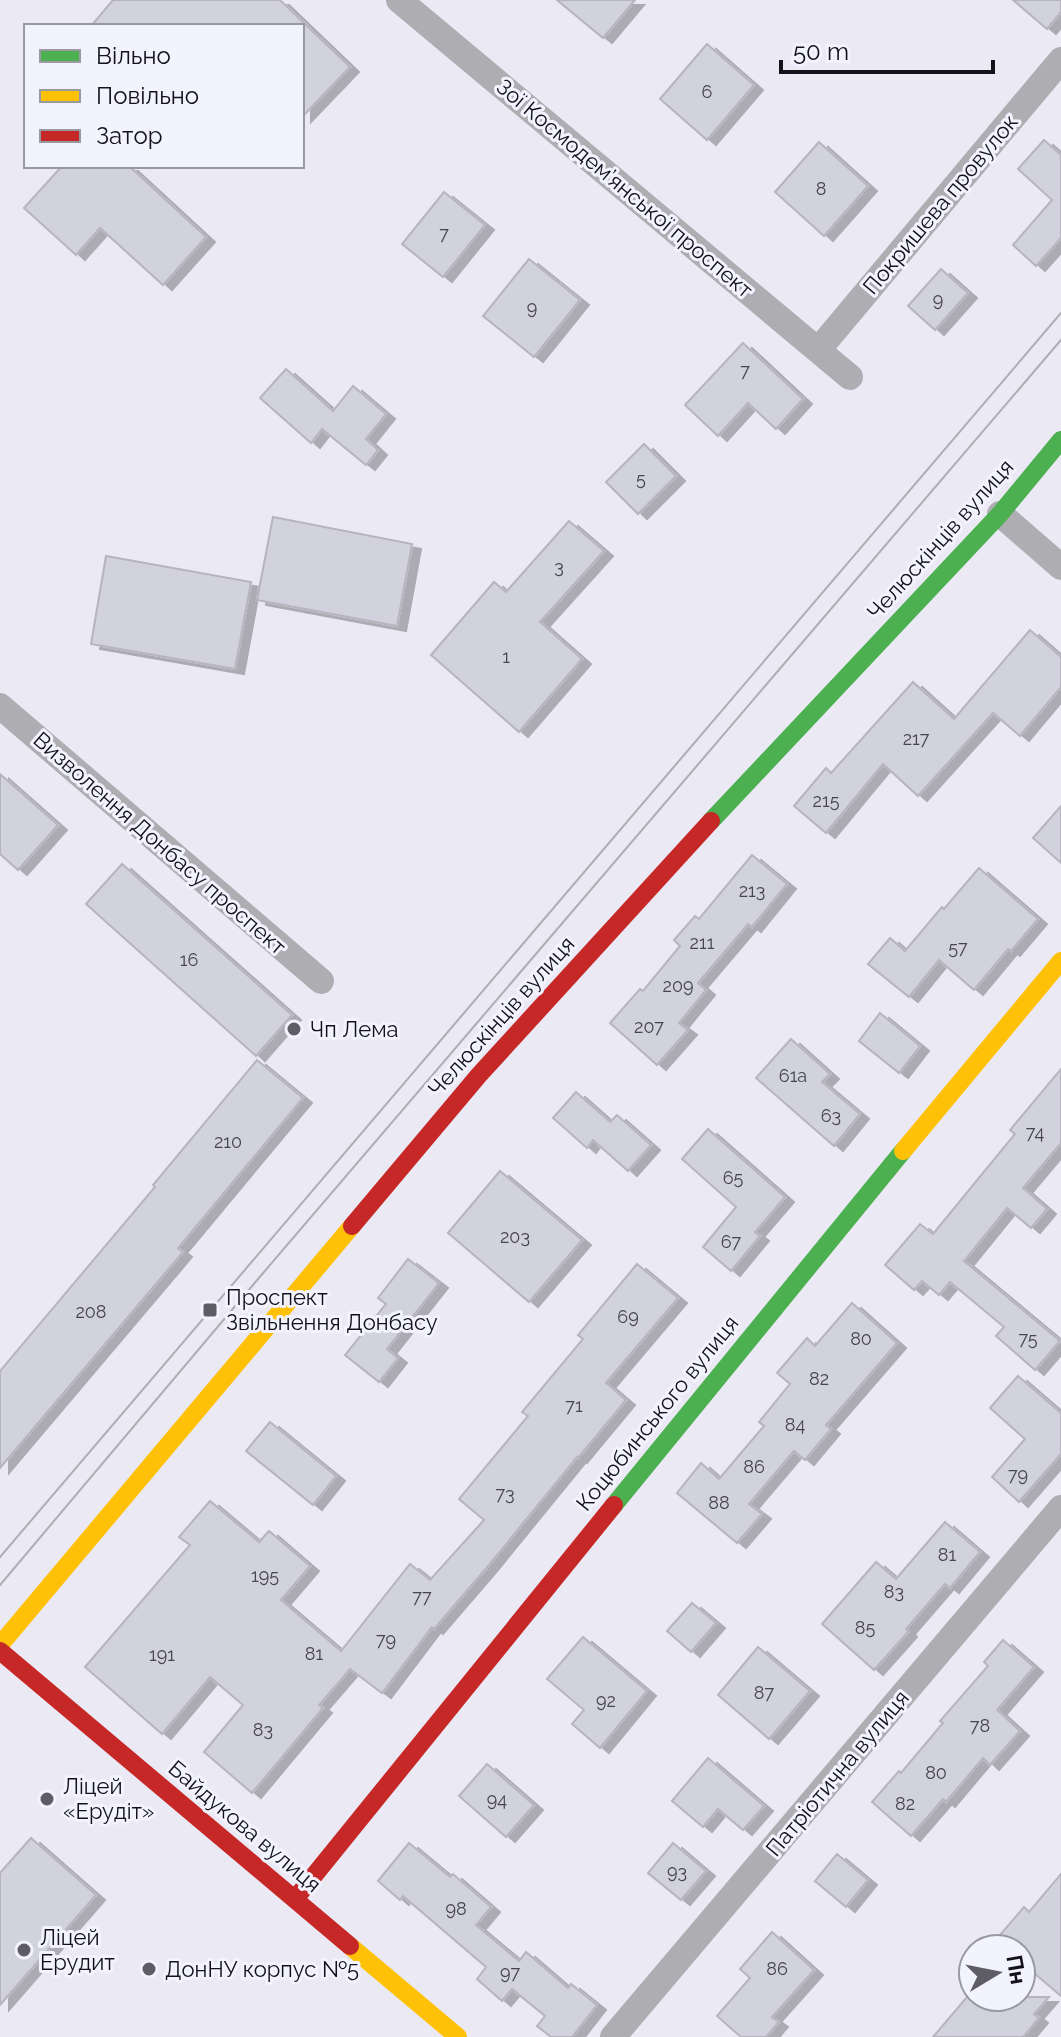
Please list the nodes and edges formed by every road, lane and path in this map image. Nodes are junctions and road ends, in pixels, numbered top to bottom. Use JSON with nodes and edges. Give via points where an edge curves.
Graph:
{"nodes":[{"id":1,"x":399,"y":0,"type":"edge"},
{"id":2,"x":1061,"y":60,"type":"edge"},
{"id":3,"x":819,"y":349,"type":"junction"},
{"id":4,"x":850,"y":377,"type":"dead end"},
{"id":5,"x":1061,"y":440,"type":"edge"},
{"id":6,"x":1000,"y":514,"type":"junction"},
{"id":7,"x":1061,"y":567,"type":"edge"},
{"id":8,"x":0,"y":706,"type":"edge"},
{"id":9,"x":1061,"y":961,"type":"edge"},
{"id":10,"x":321,"y":981,"type":"dead end"},
{"id":11,"x":1061,"y":1508,"type":"edge"},
{"id":12,"x":0,"y":1645,"type":"edge"},
{"id":13,"x":0,"y":1651,"type":"edge"},
{"id":14,"x":295,"y":1899,"type":"junction"},
{"id":15,"x":458,"y":2037,"type":"edge"},
{"id":16,"x":613,"y":2037,"type":"edge"}],
"edges":[{"from":1,"to":3,"type":"street","name":"Зої Космодем’янської проспект"},
{"from":2,"to":3,"type":"street","name":"Покришева провулок"},
{"from":3,"to":4,"type":"street","name":"Зої Космодем’янської проспект"},
{"from":5,"to":6,"type":"main road","name":"Челюскінців вулиця"},
{"from":6,"to":7,"type":"street"},
{"from":6,"to":12,"type":"main road","name":"Челюскінців вулиця","via":[[479,1075]]},
{"from":8,"to":10,"type":"street","name":"Визволення Донбасу проспект"},
{"from":9,"to":14,"type":"main road","name":"Коцюбинського вулиця"},
{"from":11,"to":16,"type":"street","name":"Патріотична вулиця"},
{"from":13,"to":14,"type":"main road","name":"Байдукова вулиця"},
{"from":14,"to":15,"type":"main road","name":"Байдукова вулиця"}]}
